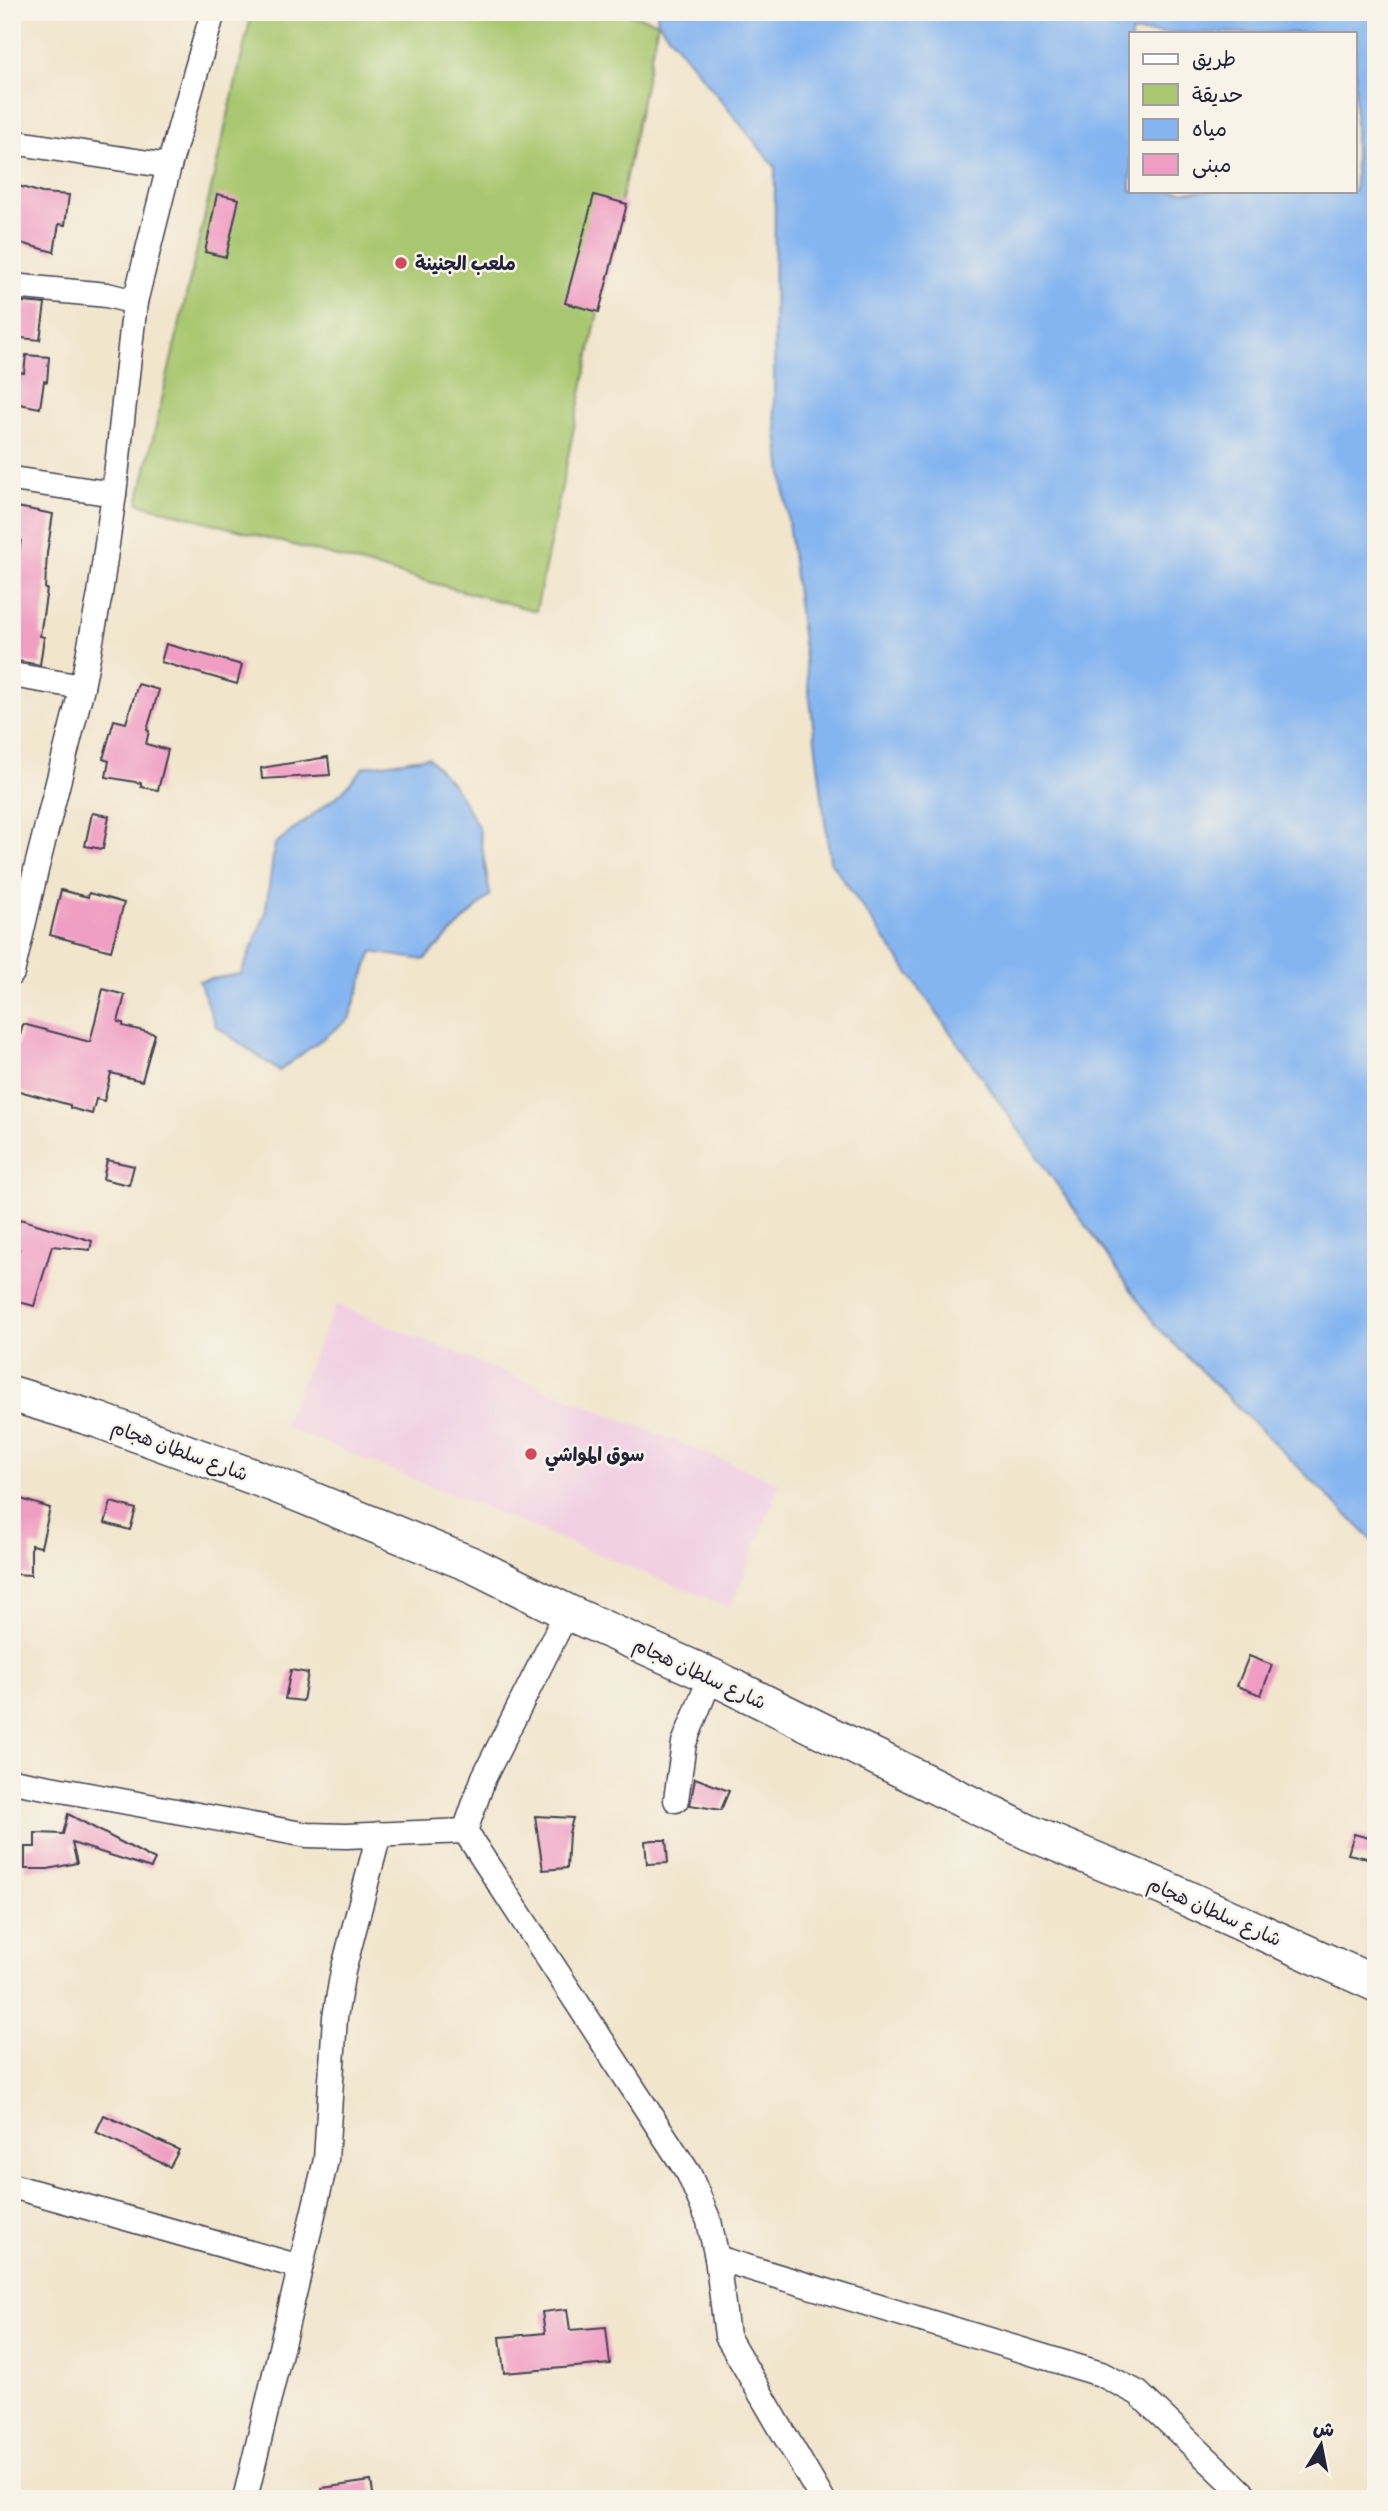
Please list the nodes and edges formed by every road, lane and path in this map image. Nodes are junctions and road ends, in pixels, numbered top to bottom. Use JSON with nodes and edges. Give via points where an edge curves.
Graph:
{"nodes":[{"id":1,"x":213,"y":12,"type":"edge"},
{"id":2,"x":12,"y":142,"type":"edge"},
{"id":3,"x":169,"y":166,"type":"junction"},
{"id":4,"x":12,"y":286,"type":"edge"},
{"id":5,"x":135,"y":302,"type":"junction"},
{"id":6,"x":12,"y":479,"type":"edge"},
{"id":7,"x":114,"y":494,"type":"junction"},
{"id":8,"x":12,"y":675,"type":"edge"},
{"id":9,"x":82,"y":687,"type":"junction"},
{"id":10,"x":24,"y":869,"type":"edge"},
{"id":11,"x":12,"y":973,"type":"edge"},
{"id":12,"x":12,"y":1394,"type":"edge"},
{"id":13,"x":567,"y":1612,"type":"junction"},
{"id":14,"x":711,"y":1676,"type":"junction"},
{"id":15,"x":12,"y":1780,"type":"edge"},
{"id":16,"x":676,"y":1800,"type":"dead end"},
{"id":17,"x":465,"y":1831,"type":"junction"},
{"id":18,"x":379,"y":1834,"type":"junction"},
{"id":19,"x":1376,"y":1984,"type":"edge"},
{"id":20,"x":12,"y":2186,"type":"edge"},
{"id":21,"x":717,"y":2258,"type":"junction"},
{"id":22,"x":300,"y":2267,"type":"junction"},
{"id":23,"x":245,"y":2499,"type":"edge"},
{"id":24,"x":822,"y":2499,"type":"edge"},
{"id":25,"x":1249,"y":2499,"type":"edge"}],
"edges":[{"from":1,"to":3,"type":"street"},
{"from":2,"to":3,"type":"street"},
{"from":3,"to":5,"type":"street"},
{"from":4,"to":5,"type":"street"},
{"from":5,"to":7,"type":"street"},
{"from":6,"to":7,"type":"street"},
{"from":7,"to":9,"type":"street"},
{"from":8,"to":9,"type":"street"},
{"from":9,"to":10,"type":"street"},
{"from":10,"to":11,"type":"street"},
{"from":12,"to":13,"type":"highway","name":"شارع سلطان هجام","via":[[98,1420],[350,1514],[475,1566]]},
{"from":13,"to":14,"type":"highway","name":"شارع سلطان هجام"},
{"from":13,"to":17,"type":"street","via":[[484,1777]]},
{"from":14,"to":16,"type":"street","via":[[684,1743]]},
{"from":14,"to":19,"type":"highway","name":"شارع سلطان هجام","via":[[1028,1832]]},
{"from":15,"to":18,"type":"street","via":[[306,1835]]},
{"from":17,"to":18,"type":"street"},
{"from":17,"to":21,"type":"street","via":[[689,2174],[709,2221]]},
{"from":18,"to":22,"type":"street","via":[[343,1971],[335,2017],[327,2160]]},
{"from":20,"to":22,"type":"street"},
{"from":21,"to":24,"type":"street","via":[[727,2336]]},
{"from":21,"to":25,"type":"street","via":[[1101,2374],[1138,2393]]},
{"from":22,"to":23,"type":"street"}]}
